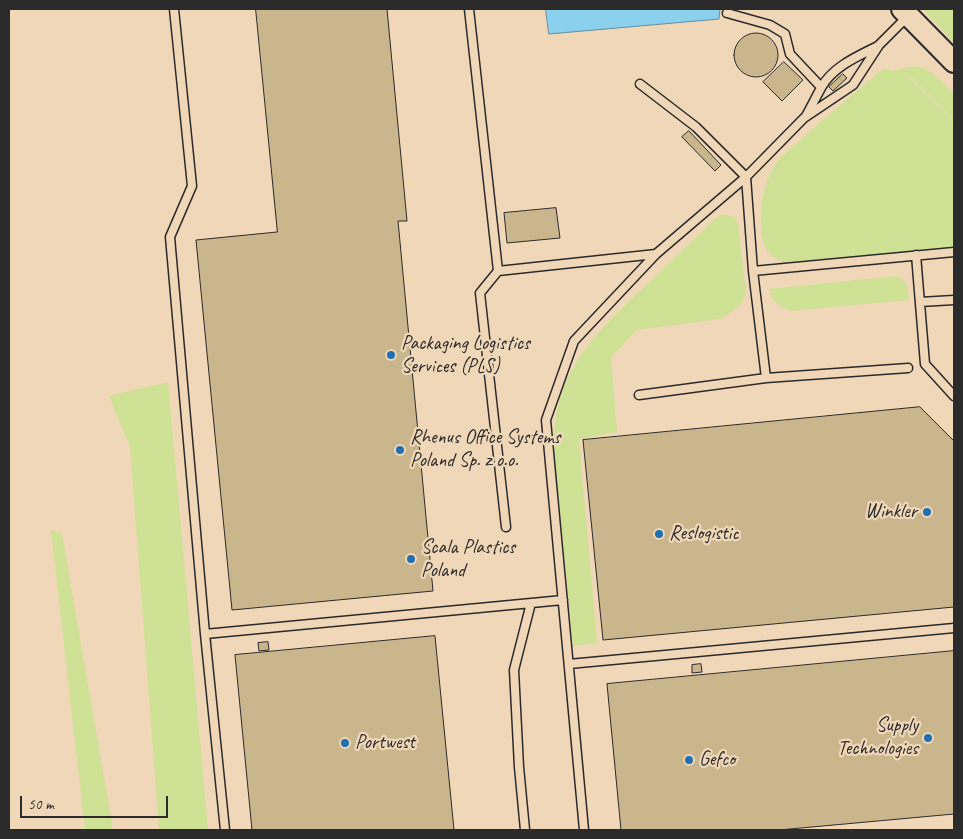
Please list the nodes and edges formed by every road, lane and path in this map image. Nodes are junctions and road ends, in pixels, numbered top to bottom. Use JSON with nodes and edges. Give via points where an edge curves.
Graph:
{"nodes":[{"id":1,"x":174,"y":9,"type":"edge"},
{"id":2,"x":469,"y":9,"type":"edge"},
{"id":3,"x":905,"y":12,"type":"edge"},
{"id":4,"x":727,"y":13,"type":"dead end"},
{"id":5,"x":879,"y":45,"type":"junction"},
{"id":6,"x":954,"y":62,"type":"edge"},
{"id":7,"x":640,"y":84,"type":"dead end"},
{"id":8,"x":821,"y":87,"type":"junction"},
{"id":9,"x":804,"y":118,"type":"junction"},
{"id":10,"x":746,"y":177,"type":"junction"},
{"id":11,"x":954,"y":252,"type":"edge"},
{"id":12,"x":656,"y":254,"type":"junction"},
{"id":13,"x":916,"y":255,"type":"junction"},
{"id":14,"x":498,"y":271,"type":"junction"},
{"id":15,"x":753,"y":271,"type":"junction"},
{"id":16,"x":954,"y":300,"type":"edge"},
{"id":17,"x":920,"y":302,"type":"junction"},
{"id":18,"x":908,"y":368,"type":"dead end"},
{"id":19,"x":766,"y":378,"type":"junction"},
{"id":20,"x":639,"y":395,"type":"dead end"},
{"id":21,"x":954,"y":396,"type":"edge"},
{"id":22,"x":506,"y":527,"type":"dead end"},
{"id":23,"x":563,"y":600,"type":"junction"},
{"id":24,"x":531,"y":603,"type":"junction"},
{"id":25,"x":954,"y":628,"type":"edge"},
{"id":26,"x":205,"y":634,"type":"junction"},
{"id":27,"x":569,"y":664,"type":"junction"},
{"id":28,"x":225,"y":830,"type":"edge"},
{"id":29,"x":525,"y":830,"type":"edge"},
{"id":30,"x":584,"y":830,"type":"edge"}],
"edges":[{"from":1,"to":26,"type":"lane","via":[[192,186],[170,237]]},
{"from":2,"to":14,"type":"lane"},
{"from":3,"to":5,"type":"lane"},
{"from":3,"to":6,"type":"street"},
{"from":4,"to":8,"type":"lane","via":[[770,25],[785,34],[790,54]]},
{"from":5,"to":8,"type":"lane","via":[[847,62]]},
{"from":5,"to":9,"type":"lane","via":[[853,84]]},
{"from":7,"to":10,"type":"lane","via":[[696,127]]},
{"from":8,"to":9,"type":"lane"},
{"from":9,"to":10,"type":"lane"},
{"from":10,"to":12,"type":"lane"},
{"from":10,"to":15,"type":"lane"},
{"from":11,"to":13,"type":"lane"},
{"from":12,"to":14,"type":"lane"},
{"from":12,"to":23,"type":"lane","via":[[574,341],[546,420]]},
{"from":13,"to":15,"type":"lane"},
{"from":13,"to":17,"type":"lane"},
{"from":14,"to":22,"type":"lane","via":[[480,293]]},
{"from":15,"to":19,"type":"lane"},
{"from":16,"to":17,"type":"lane"},
{"from":17,"to":21,"type":"lane","via":[[925,364]]},
{"from":18,"to":19,"type":"lane"},
{"from":19,"to":20,"type":"lane"},
{"from":23,"to":24,"type":"lane"},
{"from":23,"to":27,"type":"lane"},
{"from":24,"to":26,"type":"lane"},
{"from":24,"to":29,"type":"lane","via":[[514,670]]},
{"from":25,"to":27,"type":"lane"},
{"from":26,"to":28,"type":"lane"},
{"from":27,"to":30,"type":"lane"}]}
